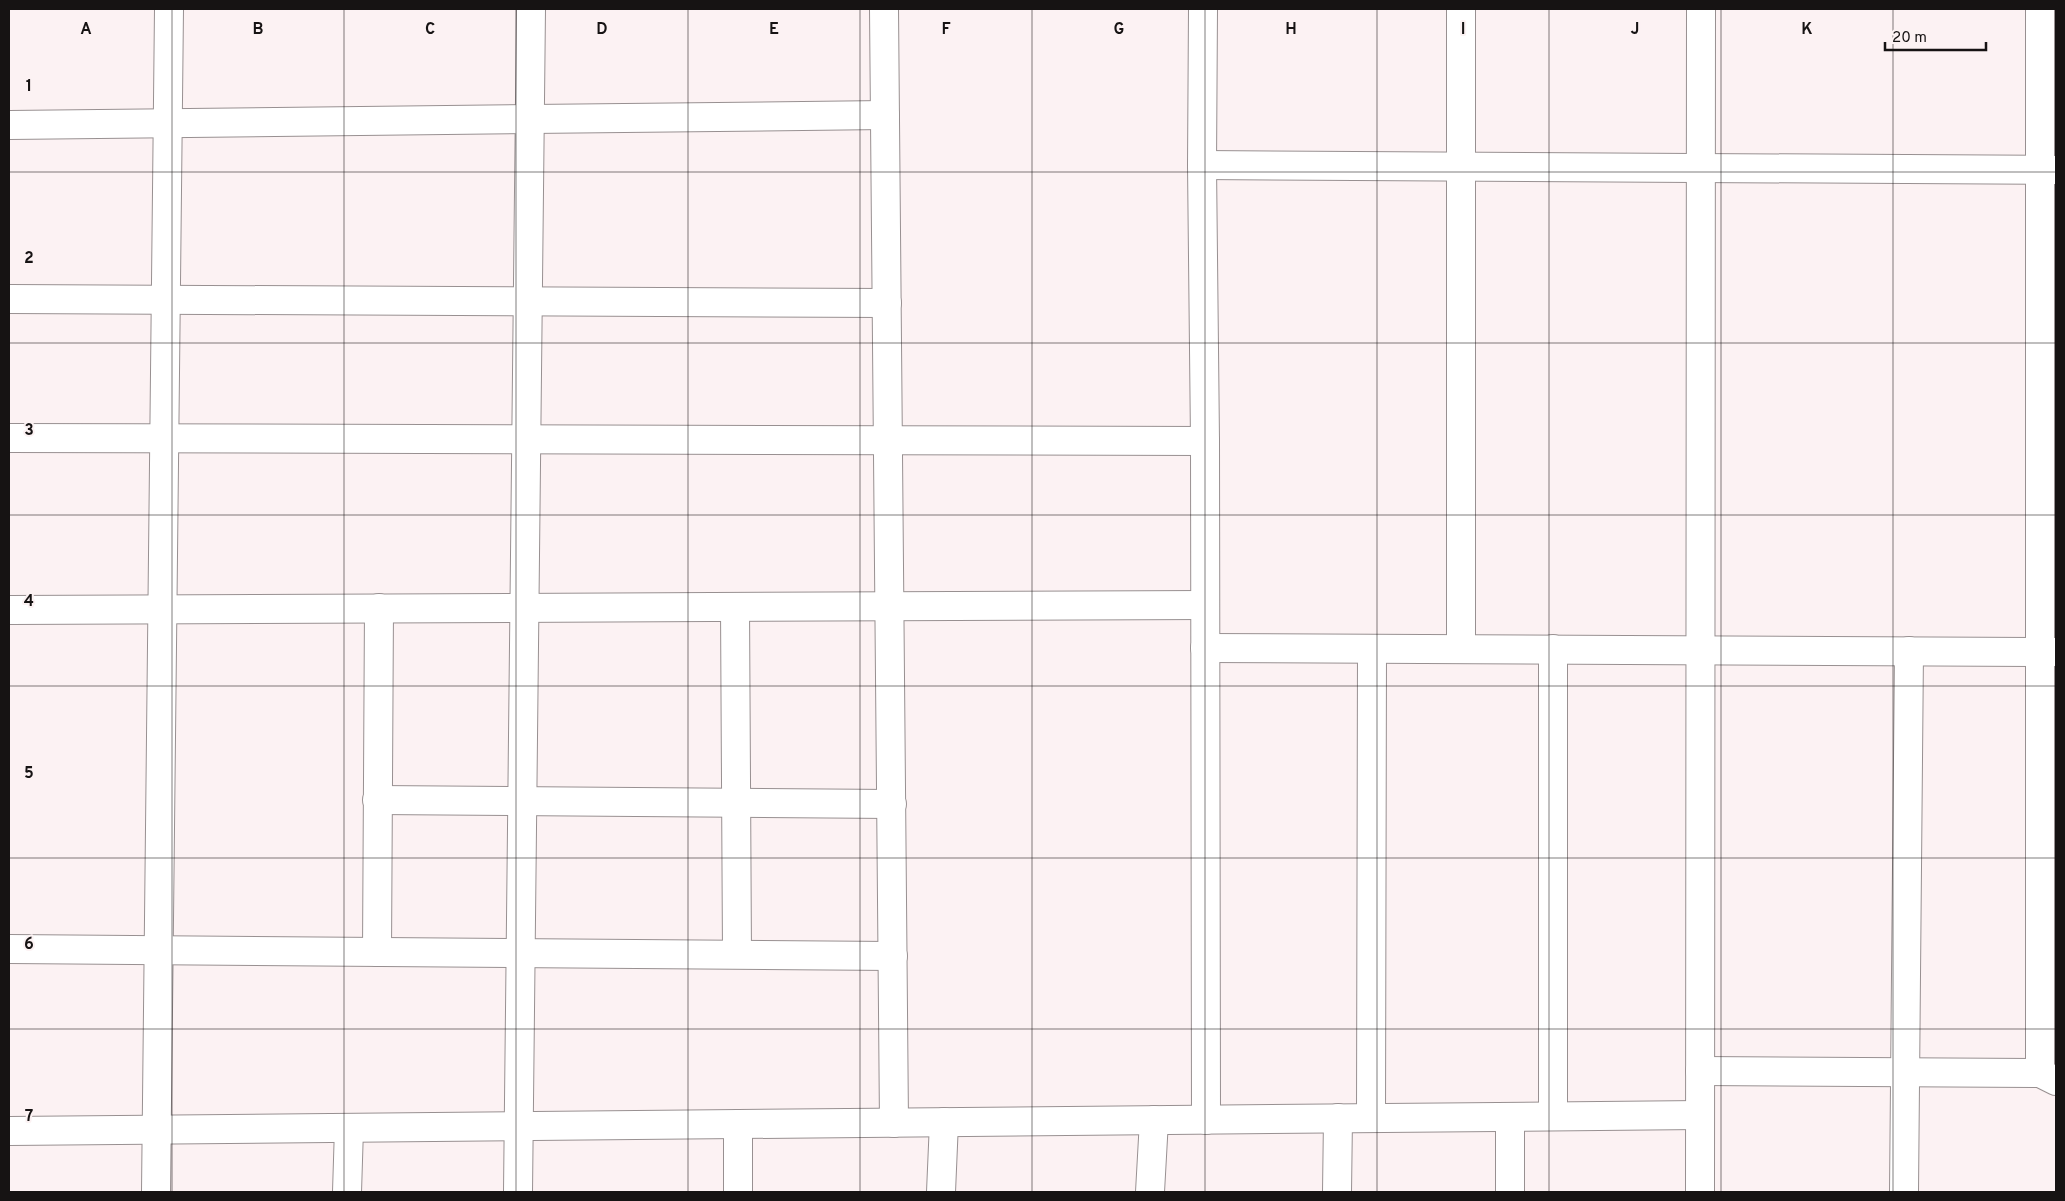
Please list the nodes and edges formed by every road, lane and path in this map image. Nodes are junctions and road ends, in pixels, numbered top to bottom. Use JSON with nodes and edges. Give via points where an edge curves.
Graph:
{"nodes":[{"id":1,"x":169,"y":9,"type":"edge"},
{"id":2,"x":531,"y":9,"type":"edge"},
{"id":3,"x":884,"y":9,"type":"edge"},
{"id":4,"x":1203,"y":9,"type":"edge"},
{"id":5,"x":1461,"y":9,"type":"edge"},
{"id":6,"x":1701,"y":9,"type":"edge"},
{"id":7,"x":2040,"y":9,"type":"edge"},
{"id":8,"x":885,"y":115,"type":"junction"},
{"id":9,"x":530,"y":119,"type":"junction"},
{"id":10,"x":168,"y":123,"type":"junction"},
{"id":11,"x":9,"y":125,"type":"edge"},
{"id":12,"x":1202,"y":165,"type":"junction"},
{"id":13,"x":1461,"y":167,"type":"junction"},
{"id":14,"x":1701,"y":168,"type":"junction"},
{"id":15,"x":2048,"y":170,"type":"edge"},
{"id":16,"x":9,"y":299,"type":"edge"},
{"id":17,"x":166,"y":300,"type":"junction"},
{"id":18,"x":528,"y":301,"type":"junction"},
{"id":19,"x":887,"y":303,"type":"junction"},
{"id":20,"x":9,"y":438,"type":"edge"},
{"id":21,"x":164,"y":439,"type":"junction"},
{"id":22,"x":526,"y":440,"type":"junction"},
{"id":23,"x":888,"y":441,"type":"junction"},
{"id":24,"x":1205,"y":441,"type":"junction"},
{"id":25,"x":1205,"y":605,"type":"junction"},
{"id":26,"x":524,"y":607,"type":"junction"},
{"id":27,"x":735,"y":607,"type":"junction"},
{"id":28,"x":890,"y":607,"type":"junction"},
{"id":29,"x":379,"y":608,"type":"junction"},
{"id":30,"x":162,"y":609,"type":"junction"},
{"id":31,"x":9,"y":610,"type":"edge"},
{"id":32,"x":1205,"y":648,"type":"junction"},
{"id":33,"x":1372,"y":649,"type":"junction"},
{"id":34,"x":1460,"y":649,"type":"junction"},
{"id":35,"x":1553,"y":649,"type":"junction"},
{"id":36,"x":1700,"y":650,"type":"junction"},
{"id":37,"x":1909,"y":651,"type":"junction"},
{"id":38,"x":2048,"y":652,"type":"edge"},
{"id":39,"x":377,"y":800,"type":"junction"},
{"id":40,"x":522,"y":801,"type":"junction"},
{"id":41,"x":736,"y":803,"type":"junction"},
{"id":42,"x":892,"y":804,"type":"junction"},
{"id":43,"x":9,"y":949,"type":"edge"},
{"id":44,"x":158,"y":950,"type":"junction"},
{"id":45,"x":376,"y":952,"type":"junction"},
{"id":46,"x":520,"y":953,"type":"junction"},
{"id":47,"x":737,"y":954,"type":"junction"},
{"id":48,"x":893,"y":956,"type":"junction"},
{"id":49,"x":1700,"y":1071,"type":"junction"},
{"id":50,"x":1905,"y":1072,"type":"junction"},
{"id":51,"x":2048,"y":1076,"type":"edge"},
{"id":52,"x":1700,"y":1115,"type":"junction"},
{"id":53,"x":1552,"y":1116,"type":"junction"},
{"id":54,"x":1510,"y":1117,"type":"junction"},
{"id":55,"x":1338,"y":1118,"type":"junction"},
{"id":56,"x":1371,"y":1118,"type":"junction"},
{"id":57,"x":1154,"y":1120,"type":"junction"},
{"id":58,"x":1206,"y":1120,"type":"junction"},
{"id":59,"x":944,"y":1122,"type":"junction"},
{"id":60,"x":894,"y":1123,"type":"junction"},
{"id":61,"x":738,"y":1124,"type":"junction"},
{"id":62,"x":518,"y":1126,"type":"junction"},
{"id":63,"x":349,"y":1128,"type":"junction"},
{"id":64,"x":156,"y":1129,"type":"junction"},
{"id":65,"x":9,"y":1131,"type":"edge"},
{"id":66,"x":156,"y":1192,"type":"edge"},
{"id":67,"x":348,"y":1192,"type":"edge"},
{"id":68,"x":518,"y":1192,"type":"edge"},
{"id":69,"x":738,"y":1192,"type":"edge"},
{"id":70,"x":941,"y":1192,"type":"edge"},
{"id":71,"x":1150,"y":1192,"type":"edge"},
{"id":72,"x":1337,"y":1192,"type":"edge"},
{"id":73,"x":1510,"y":1192,"type":"edge"},
{"id":74,"x":1700,"y":1192,"type":"edge"},
{"id":75,"x":1904,"y":1192,"type":"edge"}],
"edges":[{"from":1,"to":10,"type":"street"},
{"from":2,"to":9,"type":"street"},
{"from":3,"to":8,"type":"street"},
{"from":4,"to":12,"type":"street"},
{"from":5,"to":13,"type":"street"},
{"from":6,"to":14,"type":"street"},
{"from":7,"to":15,"type":"street"},
{"from":8,"to":9,"type":"street"},
{"from":8,"to":19,"type":"street"},
{"from":9,"to":10,"type":"street"},
{"from":9,"to":18,"type":"street"},
{"from":10,"to":11,"type":"street"},
{"from":10,"to":17,"type":"street"},
{"from":12,"to":13,"type":"street"},
{"from":12,"to":24,"type":"street"},
{"from":13,"to":14,"type":"street"},
{"from":13,"to":34,"type":"street"},
{"from":14,"to":15,"type":"street"},
{"from":14,"to":36,"type":"street"},
{"from":15,"to":38,"type":"street"},
{"from":16,"to":17,"type":"street"},
{"from":17,"to":18,"type":"street"},
{"from":17,"to":21,"type":"street"},
{"from":18,"to":19,"type":"street"},
{"from":18,"to":22,"type":"street"},
{"from":19,"to":23,"type":"street"},
{"from":20,"to":21,"type":"street"},
{"from":21,"to":22,"type":"street"},
{"from":21,"to":30,"type":"street"},
{"from":22,"to":23,"type":"street"},
{"from":22,"to":26,"type":"street"},
{"from":23,"to":24,"type":"street"},
{"from":23,"to":28,"type":"street"},
{"from":24,"to":25,"type":"street"},
{"from":25,"to":28,"type":"street"},
{"from":25,"to":32,"type":"street"},
{"from":26,"to":27,"type":"street"},
{"from":26,"to":29,"type":"street"},
{"from":26,"to":40,"type":"street"},
{"from":27,"to":28,"type":"street"},
{"from":27,"to":41,"type":"street"},
{"from":28,"to":42,"type":"street"},
{"from":29,"to":30,"type":"street"},
{"from":29,"to":39,"type":"street"},
{"from":30,"to":31,"type":"street"},
{"from":30,"to":44,"type":"street"},
{"from":32,"to":33,"type":"street"},
{"from":32,"to":58,"type":"street"},
{"from":33,"to":34,"type":"street"},
{"from":33,"to":56,"type":"street"},
{"from":34,"to":35,"type":"street"},
{"from":35,"to":36,"type":"street"},
{"from":35,"to":53,"type":"street"},
{"from":36,"to":37,"type":"street"},
{"from":36,"to":49,"type":"street"},
{"from":37,"to":38,"type":"street"},
{"from":37,"to":50,"type":"street"},
{"from":38,"to":51,"type":"street"},
{"from":39,"to":40,"type":"street"},
{"from":39,"to":45,"type":"street"},
{"from":40,"to":41,"type":"street"},
{"from":40,"to":46,"type":"street"},
{"from":41,"to":42,"type":"street"},
{"from":41,"to":47,"type":"street"},
{"from":42,"to":48,"type":"street"},
{"from":43,"to":44,"type":"street"},
{"from":44,"to":45,"type":"street"},
{"from":44,"to":64,"type":"street"},
{"from":45,"to":46,"type":"street"},
{"from":46,"to":47,"type":"street"},
{"from":46,"to":62,"type":"street"},
{"from":47,"to":48,"type":"street"},
{"from":48,"to":60,"type":"street"},
{"from":49,"to":50,"type":"street"},
{"from":49,"to":52,"type":"street"},
{"from":50,"to":51,"type":"street"},
{"from":50,"to":75,"type":"street"},
{"from":52,"to":53,"type":"street"},
{"from":52,"to":74,"type":"street"},
{"from":53,"to":54,"type":"street"},
{"from":54,"to":56,"type":"street"},
{"from":54,"to":73,"type":"street"},
{"from":55,"to":56,"type":"street"},
{"from":55,"to":58,"type":"street"},
{"from":55,"to":72,"type":"street"},
{"from":57,"to":58,"type":"street"},
{"from":57,"to":59,"type":"street"},
{"from":57,"to":71,"type":"street"},
{"from":59,"to":60,"type":"street"},
{"from":59,"to":70,"type":"street"},
{"from":60,"to":61,"type":"street"},
{"from":61,"to":62,"type":"street"},
{"from":61,"to":69,"type":"street"},
{"from":62,"to":63,"type":"street"},
{"from":62,"to":68,"type":"street"},
{"from":63,"to":64,"type":"street"},
{"from":63,"to":67,"type":"street"},
{"from":64,"to":65,"type":"street"},
{"from":64,"to":66,"type":"street"}]}
